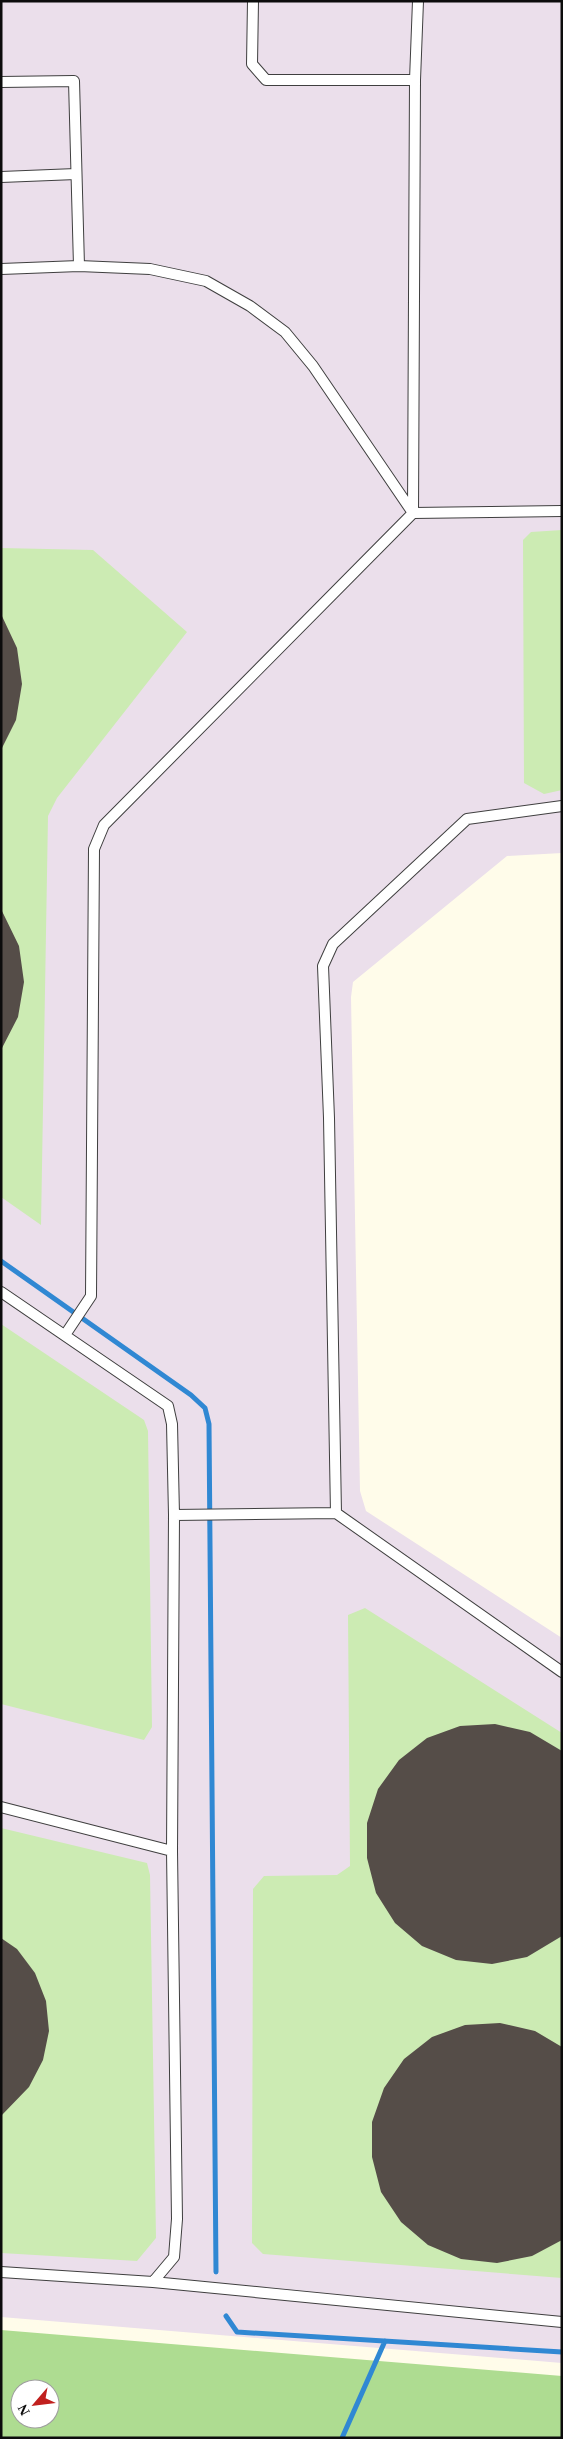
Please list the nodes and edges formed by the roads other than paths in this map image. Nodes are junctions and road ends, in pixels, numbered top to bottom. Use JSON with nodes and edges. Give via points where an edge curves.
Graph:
{"nodes":[{"id":1,"x":253,"y":1,"type":"edge"},
{"id":2,"x":418,"y":1,"type":"edge"},
{"id":3,"x":415,"y":80,"type":"junction"},
{"id":4,"x":1,"y":82,"type":"edge"},
{"id":5,"x":76,"y":174,"type":"junction"},
{"id":6,"x":1,"y":177,"type":"edge"},
{"id":7,"x":79,"y":266,"type":"junction"},
{"id":8,"x":1,"y":269,"type":"edge"},
{"id":9,"x":562,"y":511,"type":"edge"},
{"id":10,"x":413,"y":513,"type":"junction"},
{"id":11,"x":562,"y":806,"type":"edge"},
{"id":12,"x":1,"y":1292,"type":"edge"},
{"id":13,"x":65,"y":1335,"type":"junction"},
{"id":14,"x":336,"y":1513,"type":"junction"},
{"id":15,"x":174,"y":1514,"type":"junction"},
{"id":16,"x":562,"y":1672,"type":"edge"},
{"id":17,"x":1,"y":1807,"type":"edge"},
{"id":18,"x":172,"y":1851,"type":"junction"},
{"id":19,"x":1,"y":2272,"type":"edge"},
{"id":20,"x":153,"y":2282,"type":"junction"},
{"id":21,"x":562,"y":2322,"type":"edge"}],
"edges":[{"from":1,"to":3,"type":"lane","via":[[252,64],[266,80]]},
{"from":2,"to":3,"type":"lane"},
{"from":3,"to":10,"type":"lane"},
{"from":4,"to":5,"type":"lane","via":[[74,81]]},
{"from":5,"to":6,"type":"lane"},
{"from":5,"to":7,"type":"lane"},
{"from":7,"to":8,"type":"lane"},
{"from":7,"to":10,"type":"lane","via":[[150,269],[206,281],[250,306],[285,332],[313,366]]},
{"from":9,"to":10,"type":"lane"},
{"from":10,"to":13,"type":"lane","via":[[104,825],[94,849],[91,1296]]},
{"from":11,"to":14,"type":"lane","via":[[467,819],[333,944],[323,966],[330,1128]]},
{"from":12,"to":13,"type":"lane"},
{"from":13,"to":15,"type":"lane","via":[[168,1406],[172,1424]]},
{"from":14,"to":15,"type":"lane"},
{"from":14,"to":16,"type":"lane"},
{"from":15,"to":18,"type":"lane"},
{"from":17,"to":18,"type":"lane"},
{"from":18,"to":20,"type":"lane","via":[[178,2218],[174,2257]]},
{"from":19,"to":20,"type":"lane"},
{"from":20,"to":21,"type":"lane"}]}
